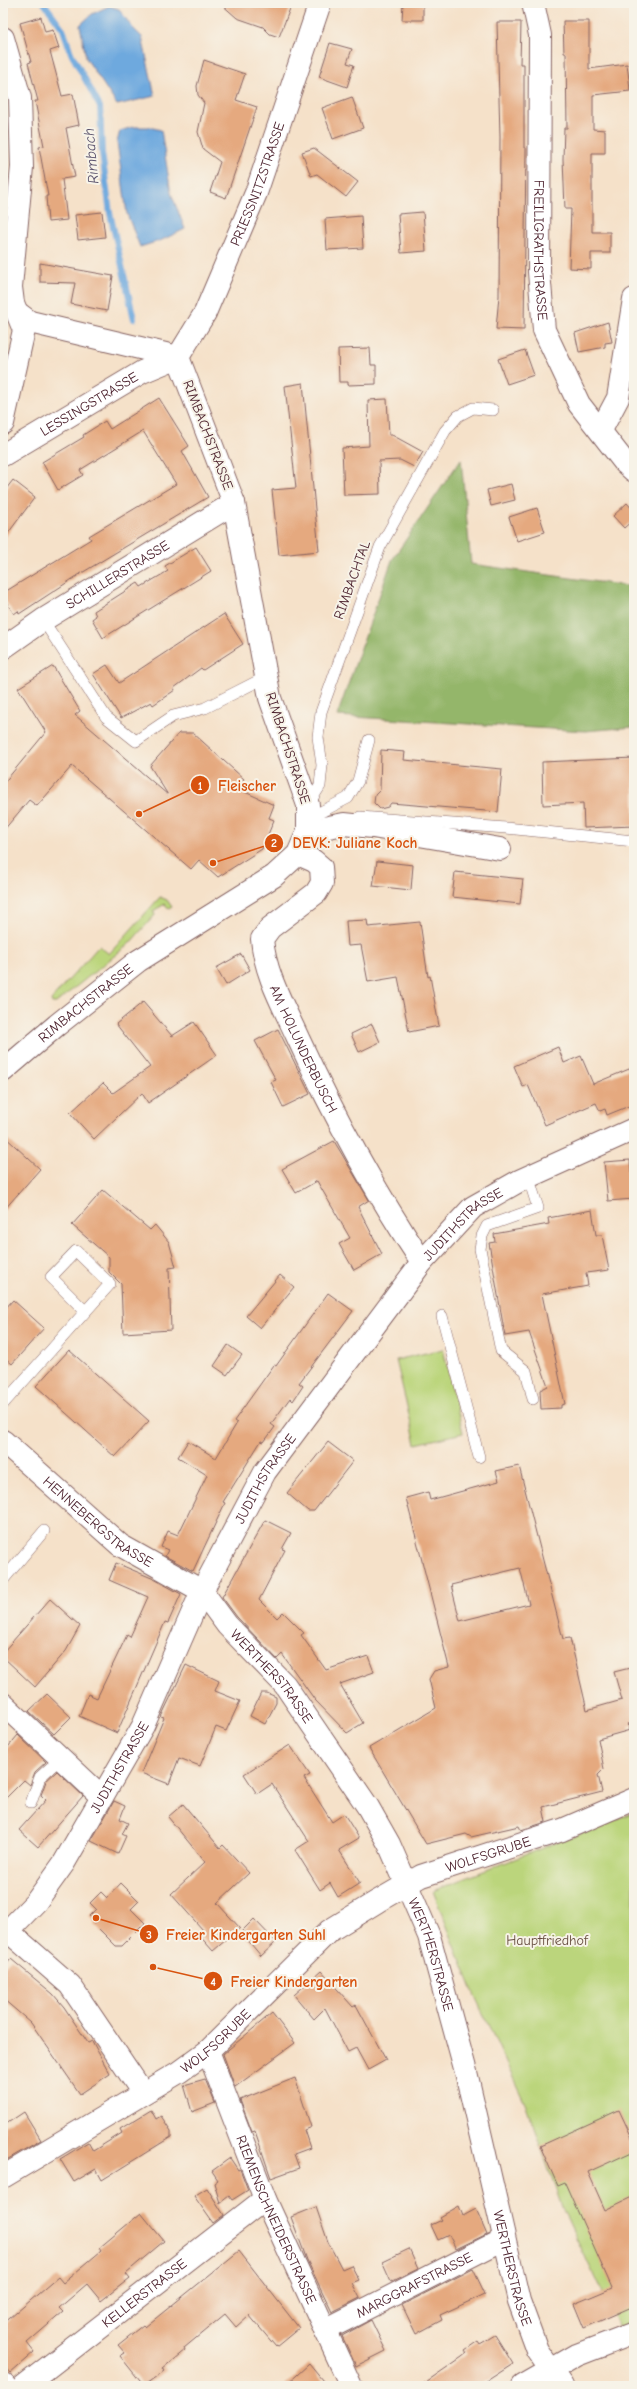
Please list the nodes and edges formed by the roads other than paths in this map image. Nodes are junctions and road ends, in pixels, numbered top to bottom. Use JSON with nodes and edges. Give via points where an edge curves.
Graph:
{"nodes":[{"id":1,"x":320,"y":3,"type":"edge"},
{"id":2,"x":533,"y":3,"type":"edge"},
{"id":3,"x":3,"y":38,"type":"edge"},
{"id":4,"x":634,"y":299,"type":"edge"},
{"id":5,"x":18,"y":313,"type":"junction"},
{"id":6,"x":178,"y":357,"type":"junction"},
{"id":7,"x":493,"y":410,"type":"dead end"},
{"id":8,"x":3,"y":423,"type":"edge"},
{"id":9,"x":601,"y":430,"type":"junction"},
{"id":10,"x":3,"y":455,"type":"edge"},
{"id":11,"x":634,"y":471,"type":"edge"},
{"id":12,"x":234,"y":503,"type":"junction"},
{"id":13,"x":43,"y":620,"type":"junction"},
{"id":14,"x":3,"y":648,"type":"edge"},
{"id":15,"x":266,"y":677,"type":"junction"},
{"id":16,"x":369,"y":740,"type":"dead end"},
{"id":17,"x":308,"y":820,"type":"junction"},
{"id":18,"x":634,"y":841,"type":"edge"},
{"id":19,"x":500,"y":849,"type":"dead end"},
{"id":20,"x":298,"y":854,"type":"junction"},
{"id":21,"x":3,"y":1071,"type":"edge"},
{"id":22,"x":634,"y":1129,"type":"edge"},
{"id":23,"x":528,"y":1176,"type":"junction"},
{"id":24,"x":422,"y":1262,"type":"junction"},
{"id":25,"x":85,"y":1311,"type":"junction"},
{"id":26,"x":442,"y":1316,"type":"dead end"},
{"id":27,"x":533,"y":1399,"type":"dead end"},
{"id":28,"x":3,"y":1404,"type":"edge"},
{"id":29,"x":3,"y":1441,"type":"edge"},
{"id":30,"x":479,"y":1458,"type":"dead end"},
{"id":31,"x":44,"y":1530,"type":"dead end"},
{"id":32,"x":3,"y":1580,"type":"edge"},
{"id":33,"x":202,"y":1591,"type":"junction"},
{"id":34,"x":3,"y":1704,"type":"edge"},
{"id":35,"x":60,"y":1758,"type":"junction"},
{"id":36,"x":102,"y":1797,"type":"junction"},
{"id":37,"x":634,"y":1799,"type":"edge"},
{"id":38,"x":31,"y":1802,"type":"dead end"},
{"id":39,"x":408,"y":1884,"type":"junction"},
{"id":40,"x":6,"y":1933,"type":"edge"},
{"id":41,"x":208,"y":2051,"type":"junction"},
{"id":42,"x":143,"y":2094,"type":"junction"},
{"id":43,"x":3,"y":2177,"type":"edge"},
{"id":44,"x":265,"y":2199,"type":"junction"},
{"id":45,"x":494,"y":2244,"type":"junction"},
{"id":46,"x":325,"y":2330,"type":"junction"},
{"id":47,"x":634,"y":2333,"type":"edge"},
{"id":48,"x":556,"y":2379,"type":"edge"},
{"id":49,"x":3,"y":2384,"type":"edge"},
{"id":50,"x":5,"y":2386,"type":"edge"},
{"id":51,"x":24,"y":2386,"type":"edge"},
{"id":52,"x":351,"y":2386,"type":"edge"},
{"id":53,"x":523,"y":2386,"type":"edge"}],
"edges":[{"from":1,"to":6,"type":"street","name":"PRIESSNITZSTRASSE","via":[[256,193],[205,313]]},
{"from":2,"to":9,"type":"street","name":"FREILIGRATHSTRASSE","via":[[540,34],[539,272],[544,330],[579,404]]},
{"from":3,"to":5,"type":"street","via":[[20,98],[22,167],[11,287],[13,303]]},
{"from":4,"to":9,"type":"street","via":[[618,398]]},
{"from":5,"to":6,"type":"street","via":[[30,322]]},
{"from":5,"to":8,"type":"street","via":[[24,330]]},
{"from":6,"to":10,"type":"street","name":"LESSINGSTRASSE","via":[[142,372]]},
{"from":6,"to":12,"type":"street","name":"RIMBACHSTRASSE"},
{"from":7,"to":17,"type":"lane","name":"RIMBACHTAL","via":[[473,408],[452,421],[417,478],[380,547],[321,712],[318,737],[322,765],[320,786]]},
{"from":9,"to":11,"type":"street","name":"FREILIGRATHSTRASSE"},
{"from":12,"to":13,"type":"street","name":"SCHILLERSTRASSE"},
{"from":12,"to":15,"type":"street","name":"RIMBACHSTRASSE"},
{"from":13,"to":14,"type":"street","name":"SCHILLERSTRASSE"},
{"from":13,"to":15,"type":"lane","via":[[106,717],[136,741],[173,716],[205,708]]},
{"from":15,"to":17,"type":"street","name":"RIMBACHSTRASSE","via":[[270,698]]},
{"from":16,"to":17,"type":"lane","via":[[358,781],[348,798]]},
{"from":17,"to":18,"type":"lane","via":[[374,816]]},
{"from":17,"to":19,"type":"street","via":[[373,827]]},
{"from":17,"to":20,"type":"street","name":"RIMBACHSTRASSE"},
{"from":20,"to":21,"type":"street","name":"RIMBACHSTRASSE","via":[[274,876],[138,961],[57,1024]]},
{"from":20,"to":24,"type":"street","name":"AM HOLUNDERBUSCH","via":[[321,867],[322,883],[316,893],[270,928],[262,939],[263,954],[279,997],[328,1104],[389,1212]]},
{"from":22,"to":23,"type":"street","name":"JUDITHSTRASSE"},
{"from":23,"to":24,"type":"street","name":"JUDITHSTRASSE","via":[[473,1207]]},
{"from":23,"to":27,"type":"lane","via":[[538,1208],[487,1226],[480,1249],[501,1351],[526,1371]]},
{"from":24,"to":33,"type":"street","name":"JUDITHSTRASSE","via":[[265,1472]]},
{"from":25,"to":25,"type":"lane","via":[[110,1284],[76,1251],[51,1277]]},
{"from":25,"to":28,"type":"lane"},
{"from":26,"to":30,"type":"lane"},
{"from":29,"to":33,"type":"street","name":"HENNEBERGSTRASSE","via":[[120,1545]]},
{"from":31,"to":32,"type":"lane"},
{"from":33,"to":36,"type":"street","name":"JUDITHSTRASSE","via":[[143,1726]]},
{"from":33,"to":39,"type":"street","name":"WERTHERSTRASSE","via":[[227,1626],[285,1685],[368,1807]]},
{"from":34,"to":35,"type":"street"},
{"from":35,"to":36,"type":"street"},
{"from":35,"to":38,"type":"lane","via":[[40,1777]]},
{"from":36,"to":40,"type":"street","name":"JUDITHSTRASSE","via":[[64,1863],[36,1902]]},
{"from":37,"to":39,"type":"street","name":"WOLFSGRUBE","via":[[562,1830],[421,1876]]},
{"from":39,"to":41,"type":"street","name":"WOLFSGRUBE","via":[[329,1931]]},
{"from":39,"to":45,"type":"street","name":"WERTHERSTRASSE","via":[[429,1936],[453,2019]]},
{"from":40,"to":42,"type":"street","name":"JUDITHSTRASSE","via":[[70,1985]]},
{"from":41,"to":42,"type":"street","name":"WOLFSGRUBE"},
{"from":41,"to":44,"type":"street","name":"RIEMENSCHNEIDERSTRASSE"},
{"from":42,"to":43,"type":"street","name":"WOLFSGRUBE"},
{"from":44,"to":46,"type":"street","name":"RIEMENSCHNEIDERSTRASSE"},
{"from":44,"to":51,"type":"street","name":"KELLERSTRASSE"},
{"from":45,"to":46,"type":"street","name":"MARGGRAFSTRASSE"},
{"from":45,"to":48,"type":"street","name":"WERTHERSTRASSE","via":[[537,2350]]},
{"from":46,"to":52,"type":"street","name":"RIEMENSCHNEIDERSTRASSE"},
{"from":47,"to":48,"type":"street","via":[[577,2355]]},
{"from":48,"to":53,"type":"street"},
{"from":49,"to":50,"type":"street"}]}
